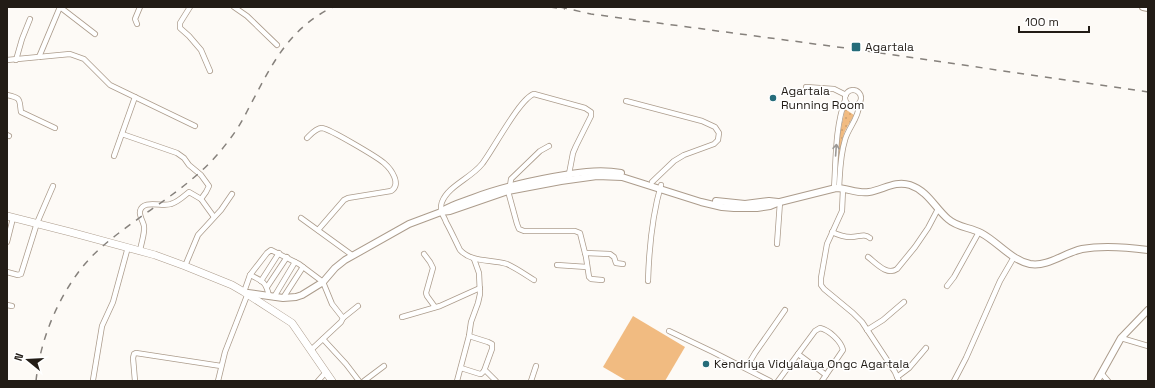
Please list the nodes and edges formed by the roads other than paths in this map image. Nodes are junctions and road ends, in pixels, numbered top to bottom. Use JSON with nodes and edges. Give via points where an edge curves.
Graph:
{"nodes":[{"id":1,"x":60,"y":7,"type":"edge"},
{"id":2,"x":140,"y":7,"type":"edge"},
{"id":3,"x":190,"y":7,"type":"edge"},
{"id":4,"x":234,"y":7,"type":"edge"},
{"id":5,"x":1143,"y":7,"type":"edge"},
{"id":6,"x":1148,"y":8,"type":"edge"},
{"id":7,"x":30,"y":19,"type":"dead end"},
{"id":8,"x":137,"y":24,"type":"dead end"},
{"id":9,"x":95,"y":34,"type":"dead end"},
{"id":10,"x":277,"y":45,"type":"dead end"},
{"id":11,"x":39,"y":57,"type":"junction"},
{"id":12,"x":7,"y":60,"type":"edge"},
{"id":13,"x":16,"y":60,"type":"junction"},
{"id":14,"x":210,"y":71,"type":"dead end"},
{"id":15,"x":806,"y":87,"type":"dead end"},
{"id":16,"x":7,"y":95,"type":"edge"},
{"id":17,"x":135,"y":97,"type":"junction"},
{"id":18,"x":845,"y":97,"type":"junction"},
{"id":19,"x":626,"y":101,"type":"dead end"},
{"id":20,"x":859,"y":105,"type":"junction"},
{"id":21,"x":195,"y":126,"type":"dead end"},
{"id":22,"x":55,"y":128,"type":"dead end"},
{"id":23,"x":122,"y":134,"type":"junction"},
{"id":24,"x":307,"y":138,"type":"dead end"},
{"id":25,"x":549,"y":146,"type":"dead end"},
{"id":26,"x":114,"y":156,"type":"dead end"},
{"id":27,"x":569,"y":174,"type":"junction"},
{"id":28,"x":577,"y":176,"type":"junction"},
{"id":29,"x":652,"y":182,"type":"junction"},
{"id":30,"x":53,"y":186,"type":"dead end"},
{"id":31,"x":661,"y":187,"type":"junction"},
{"id":32,"x":511,"y":188,"type":"junction"},
{"id":33,"x":839,"y":189,"type":"junction"},
{"id":34,"x":232,"y":194,"type":"dead end"},
{"id":35,"x":201,"y":199,"type":"junction"},
{"id":36,"x":780,"y":202,"type":"junction"},
{"id":37,"x":938,"y":209,"type":"junction"},
{"id":38,"x":441,"y":212,"type":"junction"},
{"id":39,"x":10,"y":217,"type":"edge"},
{"id":40,"x":214,"y":217,"type":"junction"},
{"id":41,"x":301,"y":218,"type":"dead end"},
{"id":42,"x":37,"y":223,"type":"junction"},
{"id":43,"x":318,"y":230,"type":"junction"},
{"id":44,"x":832,"y":232,"type":"junction"},
{"id":45,"x":979,"y":232,"type":"junction"},
{"id":46,"x":870,"y":238,"type":"dead end"},
{"id":47,"x":7,"y":242,"type":"edge"},
{"id":48,"x":777,"y":244,"type":"dead end"},
{"id":49,"x":128,"y":247,"type":"junction"},
{"id":50,"x":1148,"y":250,"type":"edge"},
{"id":51,"x":140,"y":251,"type":"junction"},
{"id":52,"x":280,"y":253,"type":"junction"},
{"id":53,"x":585,"y":253,"type":"junction"},
{"id":54,"x":424,"y":254,"type":"dead end"},
{"id":55,"x":352,"y":255,"type":"junction"},
{"id":56,"x":287,"y":257,"type":"junction"},
{"id":57,"x":868,"y":257,"type":"dead end"},
{"id":58,"x":1014,"y":257,"type":"junction"},
{"id":59,"x":474,"y":259,"type":"junction"},
{"id":60,"x":295,"y":262,"type":"junction"},
{"id":61,"x":624,"y":264,"type":"dead end"},
{"id":62,"x":557,"y":265,"type":"dead end"},
{"id":63,"x":185,"y":266,"type":"junction"},
{"id":64,"x":303,"y":267,"type":"junction"},
{"id":65,"x":587,"y":267,"type":"junction"},
{"id":66,"x":7,"y":272,"type":"edge"},
{"id":67,"x":250,"y":275,"type":"junction"},
{"id":68,"x":534,"y":280,"type":"dead end"},
{"id":69,"x":602,"y":280,"type":"dead end"},
{"id":70,"x":261,"y":281,"type":"junction"},
{"id":71,"x":648,"y":281,"type":"dead end"},
{"id":72,"x":323,"y":282,"type":"junction"},
{"id":73,"x":948,"y":286,"type":"dead end"},
{"id":74,"x":267,"y":287,"type":"junction"},
{"id":75,"x":480,"y":288,"type":"junction"},
{"id":76,"x":246,"y":292,"type":"junction"},
{"id":77,"x":272,"y":297,"type":"junction"},
{"id":78,"x":283,"y":298,"type":"junction"},
{"id":79,"x":904,"y":302,"type":"dead end"},
{"id":80,"x":358,"y":306,"type":"dead end"},
{"id":81,"x":435,"y":307,"type":"junction"},
{"id":82,"x":785,"y":310,"type":"dead end"},
{"id":83,"x":1148,"y":310,"type":"edge"},
{"id":84,"x":343,"y":318,"type":"junction"},
{"id":85,"x":402,"y":318,"type":"dead end"},
{"id":86,"x":867,"y":330,"type":"junction"},
{"id":87,"x":669,"y":331,"type":"dead end"},
{"id":88,"x":470,"y":336,"type":"junction"},
{"id":89,"x":1121,"y":338,"type":"junction"},
{"id":90,"x":323,"y":339,"type":"junction"},
{"id":91,"x":1148,"y":346,"type":"edge"},
{"id":92,"x":926,"y":348,"type":"dead end"},
{"id":93,"x":311,"y":350,"type":"junction"},
{"id":94,"x":798,"y":354,"type":"junction"},
{"id":95,"x":221,"y":366,"type":"junction"},
{"id":96,"x":384,"y":366,"type":"dead end"},
{"id":97,"x":536,"y":366,"type":"dead end"},
{"id":98,"x":461,"y":368,"type":"junction"},
{"id":99,"x":746,"y":368,"type":"junction"},
{"id":100,"x":484,"y":371,"type":"junction"},
{"id":101,"x":326,"y":372,"type":"junction"},
{"id":102,"x":1102,"y":374,"type":"junction"},
{"id":103,"x":826,"y":375,"type":"junction"},
{"id":104,"x":898,"y":379,"type":"edge"},
{"id":105,"x":93,"y":380,"type":"edge"},
{"id":106,"x":135,"y":381,"type":"edge"},
{"id":107,"x":218,"y":381,"type":"edge"},
{"id":108,"x":318,"y":381,"type":"edge"},
{"id":109,"x":332,"y":381,"type":"edge"},
{"id":110,"x":360,"y":381,"type":"edge"},
{"id":111,"x":364,"y":381,"type":"edge"},
{"id":112,"x":457,"y":381,"type":"edge"},
{"id":113,"x":496,"y":381,"type":"edge"},
{"id":114,"x":531,"y":381,"type":"edge"},
{"id":115,"x":770,"y":381,"type":"edge"},
{"id":116,"x":778,"y":381,"type":"edge"},
{"id":117,"x":822,"y":381,"type":"edge"},
{"id":118,"x":954,"y":381,"type":"edge"},
{"id":119,"x":1097,"y":381,"type":"edge"},
{"id":120,"x":1108,"y":381,"type":"edge"}],
"edges":[{"from":1,"to":9,"type":"street"},
{"from":1,"to":11,"type":"street"},
{"from":2,"to":8,"type":"street","via":[[135,19]]},
{"from":3,"to":14,"type":"street","via":[[180,23],[180,28],[201,50]]},
{"from":4,"to":10,"type":"street"},
{"from":5,"to":6,"type":"street"},
{"from":7,"to":13,"type":"street"},
{"from":11,"to":13,"type":"street"},
{"from":11,"to":17,"type":"street","via":[[70,54],[80,57],[110,85]]},
{"from":12,"to":13,"type":"street"},
{"from":15,"to":18,"type":"street","via":[[834,89]]},
{"from":16,"to":22,"type":"street","via":[[20,100],[23,113]]},
{"from":17,"to":21,"type":"street"},
{"from":17,"to":23,"type":"street"},
{"from":18,"to":20,"type":"street","via":[[848,105]]},
{"from":18,"to":20,"type":"street","via":[[850,91],[858,91],[862,98]]},
{"from":33,"to":18,"type":"street","one_way":true,"via":[[839,124]]},
{"from":19,"to":29,"type":"street","via":[[702,121],[715,127],[719,133],[714,144],[674,161]]},
{"from":20,"to":33,"type":"street","via":[[844,142]]},
{"from":23,"to":26,"type":"street"},
{"from":23,"to":35,"type":"street","via":[[177,153],[184,158],[209,186]]},
{"from":24,"to":43,"type":"street","via":[[318,129],[330,131],[384,163],[396,185],[391,191],[344,200]]},
{"from":25,"to":32,"type":"street","via":[[515,176],[510,182]]},
{"from":27,"to":28,"type":"street"},
{"from":27,"to":32,"type":"street"},
{"from":27,"to":38,"type":"street","via":[[573,153],[591,112],[570,103],[534,94],[512,118],[481,165],[446,195]]},
{"from":28,"to":29,"type":"street","via":[[616,172]]},
{"from":28,"to":31,"type":"street","via":[[616,176]]},
{"from":28,"to":32,"type":"street"},
{"from":29,"to":31,"type":"street"},
{"from":30,"to":42,"type":"street"},
{"from":31,"to":36,"type":"street","via":[[701,202],[734,208],[758,208]]},
{"from":31,"to":71,"type":"street","via":[[654,217]]},
{"from":32,"to":38,"type":"street"},
{"from":32,"to":53,"type":"street","via":[[519,228],[524,231],[578,232]]},
{"from":33,"to":36,"type":"street"},
{"from":33,"to":37,"type":"street","via":[[868,192],[894,184],[906,184],[926,195]]},
{"from":33,"to":44,"type":"street","via":[[842,211]]},
{"from":34,"to":40,"type":"street"},
{"from":35,"to":40,"type":"street"},
{"from":35,"to":51,"type":"street","via":[[188,192],[171,204],[143,206],[140,214],[144,226]]},
{"from":36,"to":48,"type":"street"},
{"from":37,"to":45,"type":"street","via":[[954,224]]},
{"from":37,"to":57,"type":"street","via":[[915,247],[894,271],[888,271]]},
{"from":38,"to":55,"type":"street","via":[[409,224]]},
{"from":38,"to":59,"type":"street","via":[[460,250]]},
{"from":39,"to":42,"type":"main road"},
{"from":39,"to":47,"type":"street"},
{"from":40,"to":63,"type":"street","via":[[197,236]]},
{"from":41,"to":43,"type":"street"},
{"from":42,"to":49,"type":"main road"},
{"from":42,"to":66,"type":"street","via":[[21,274]]},
{"from":43,"to":55,"type":"street"},
{"from":44,"to":46,"type":"street","via":[[844,236],[864,235]]},
{"from":44,"to":86,"type":"street","via":[[827,244],[820,278],[821,285],[853,313]]},
{"from":45,"to":58,"type":"street"},
{"from":45,"to":73,"type":"street"},
{"from":49,"to":51,"type":"main road"},
{"from":49,"to":105,"type":"street","via":[[102,326]]},
{"from":50,"to":58,"type":"street","via":[[1089,248],[1035,264]]},
{"from":51,"to":63,"type":"main road"},
{"from":52,"to":56,"type":"street"},
{"from":52,"to":67,"type":"street","via":[[270,250]]},
{"from":52,"to":70,"type":"street"},
{"from":53,"to":61,"type":"street","via":[[610,254],[616,263]]},
{"from":53,"to":65,"type":"street"},
{"from":54,"to":81,"type":"street","via":[[433,268],[426,295]]},
{"from":55,"to":72,"type":"street","via":[[339,264]]},
{"from":56,"to":60,"type":"street"},
{"from":56,"to":74,"type":"street"},
{"from":58,"to":118,"type":"street","via":[[1000,281]]},
{"from":59,"to":68,"type":"street","via":[[507,264]]},
{"from":59,"to":75,"type":"street"},
{"from":60,"to":64,"type":"street"},
{"from":60,"to":77,"type":"street"},
{"from":62,"to":65,"type":"street"},
{"from":63,"to":76,"type":"main road"},
{"from":64,"to":72,"type":"street"},
{"from":64,"to":78,"type":"street"},
{"from":65,"to":69,"type":"street","via":[[591,279]]},
{"from":67,"to":70,"type":"street"},
{"from":67,"to":76,"type":"street"},
{"from":70,"to":74,"type":"street"},
{"from":72,"to":78,"type":"street","via":[[302,295]]},
{"from":72,"to":84,"type":"street","via":[[332,304]]},
{"from":74,"to":77,"type":"street"},
{"from":75,"to":81,"type":"street"},
{"from":75,"to":88,"type":"street"},
{"from":76,"to":77,"type":"street"},
{"from":76,"to":93,"type":"main road","via":[[292,322]]},
{"from":76,"to":95,"type":"street"},
{"from":77,"to":78,"type":"street"},
{"from":79,"to":86,"type":"street"},
{"from":80,"to":84,"type":"street"},
{"from":81,"to":85,"type":"street"},
{"from":82,"to":99,"type":"street"},
{"from":83,"to":89,"type":"street"},
{"from":84,"to":90,"type":"street"},
{"from":86,"to":104,"type":"street"},
{"from":87,"to":99,"type":"street"},
{"from":88,"to":98,"type":"street"},
{"from":88,"to":100,"type":"street","via":[[492,344]]},
{"from":89,"to":91,"type":"street"},
{"from":89,"to":102,"type":"street"},
{"from":90,"to":93,"type":"street"},
{"from":90,"to":110,"type":"street"},
{"from":92,"to":104,"type":"street"},
{"from":93,"to":101,"type":"main road"},
{"from":94,"to":103,"type":"street"},
{"from":94,"to":103,"type":"street","via":[[815,331],[820,328],[826,330],[839,342],[843,350]]},
{"from":94,"to":116,"type":"street"},
{"from":95,"to":106,"type":"street","via":[[136,353]]},
{"from":95,"to":107,"type":"street"},
{"from":96,"to":111,"type":"street"},
{"from":97,"to":114,"type":"street"},
{"from":98,"to":100,"type":"street","via":[[480,374]]},
{"from":98,"to":112,"type":"street"},
{"from":99,"to":115,"type":"street"},
{"from":100,"to":113,"type":"street"},
{"from":101,"to":108,"type":"street"},
{"from":101,"to":109,"type":"main road"},
{"from":102,"to":119,"type":"street"},
{"from":102,"to":120,"type":"street"},
{"from":103,"to":117,"type":"street"}]}
